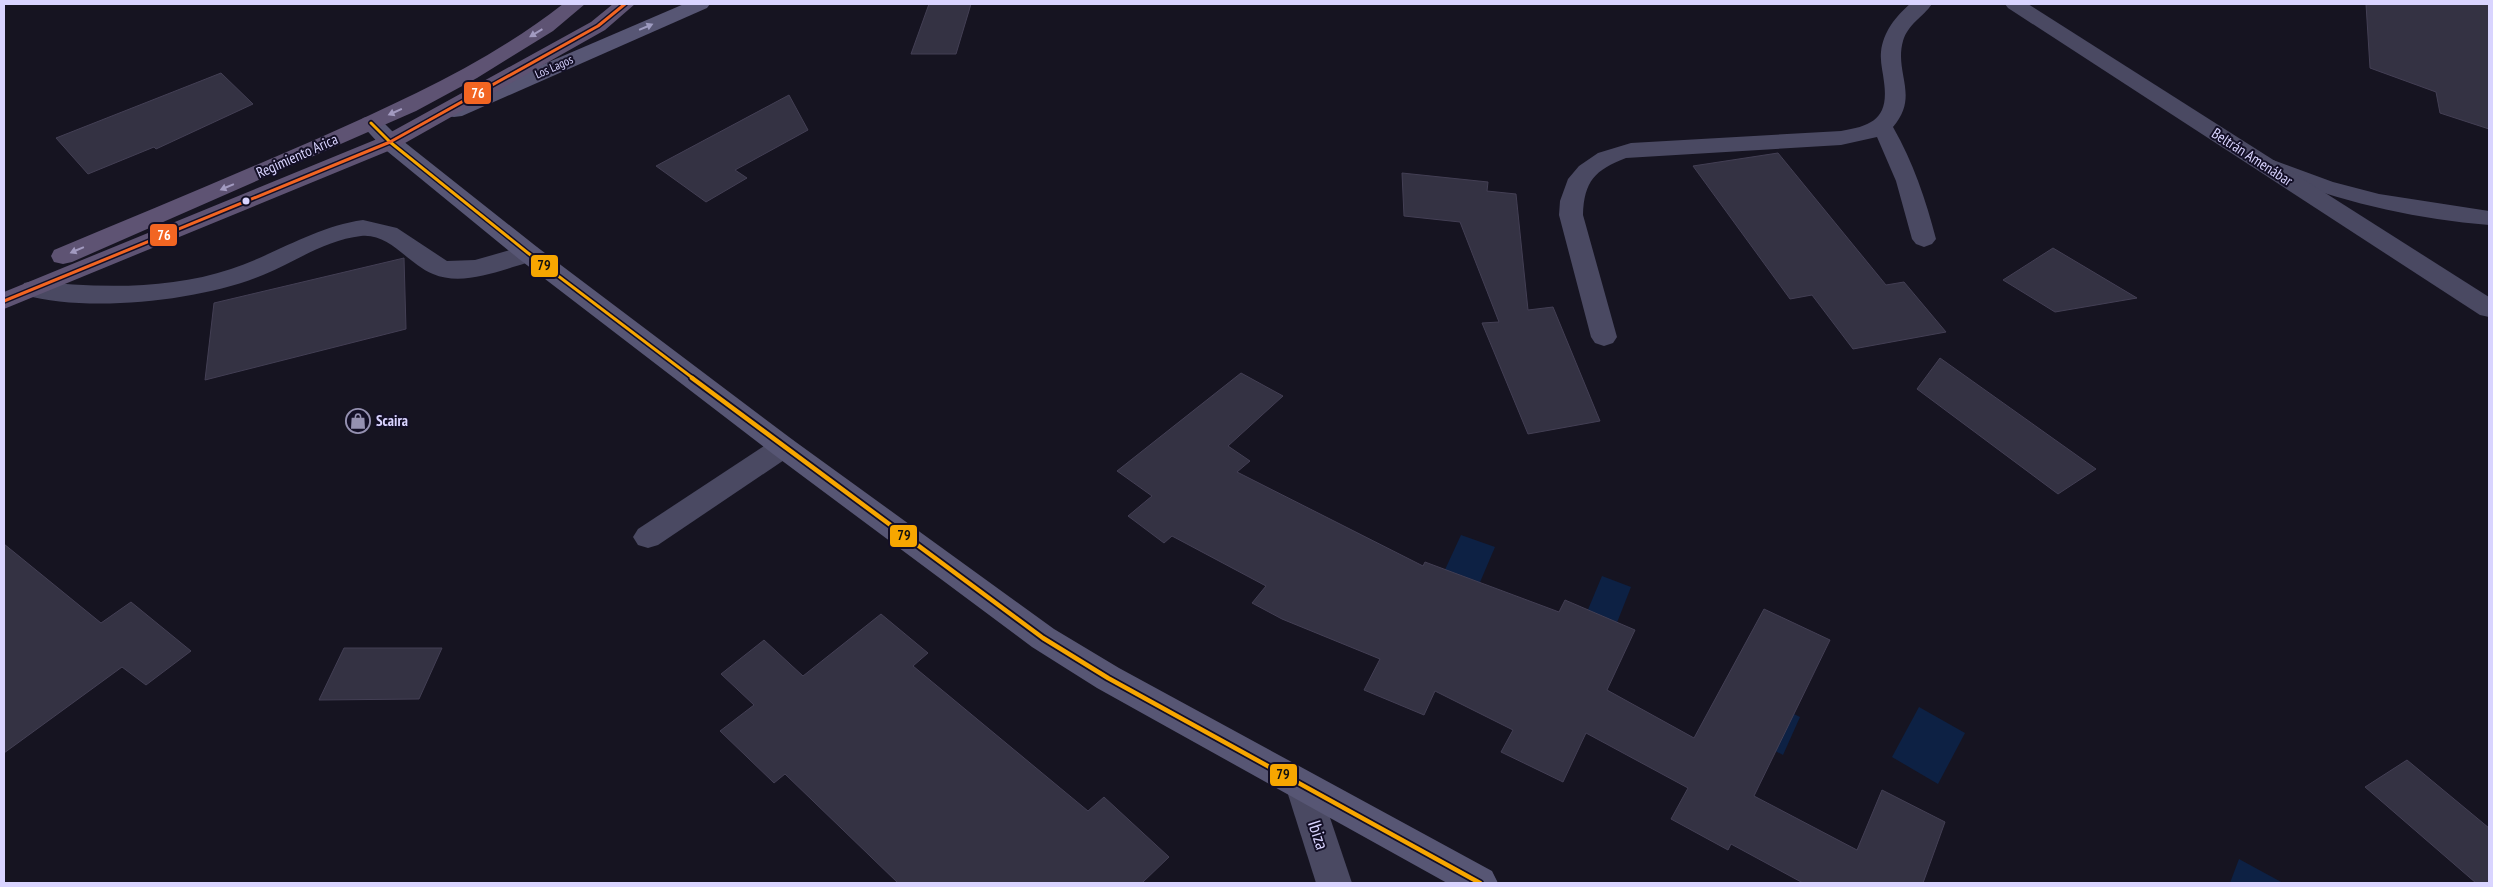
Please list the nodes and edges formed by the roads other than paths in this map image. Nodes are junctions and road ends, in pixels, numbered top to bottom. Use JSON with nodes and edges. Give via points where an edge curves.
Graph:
{"nodes":[{"id":1,"x":575,"y":4,"type":"edge"},
{"id":2,"x":625,"y":4,"type":"edge"},
{"id":3,"x":700,"y":4,"type":"edge"},
{"id":4,"x":1922,"y":4,"type":"edge"},
{"id":5,"x":2015,"y":4,"type":"edge"},
{"id":6,"x":1882,"y":126,"type":"junction"},
{"id":7,"x":390,"y":132,"type":"junction"},
{"id":8,"x":2249,"y":156,"type":"junction"},
{"id":9,"x":2489,"y":218,"type":"edge"},
{"id":10,"x":1924,"y":239,"type":"dead end"},
{"id":11,"x":528,"y":253,"type":"junction"},
{"id":12,"x":4,"y":281,"type":"edge"},
{"id":13,"x":33,"y":290,"type":"junction"},
{"id":14,"x":4,"y":302,"type":"edge"},
{"id":15,"x":2489,"y":309,"type":"edge"},
{"id":16,"x":1604,"y":337,"type":"dead end"},
{"id":17,"x":783,"y":447,"type":"junction"},
{"id":18,"x":648,"y":537,"type":"dead end"},
{"id":19,"x":1303,"y":788,"type":"junction"},
{"id":20,"x":1334,"y":883,"type":"edge"},
{"id":21,"x":1480,"y":883,"type":"edge"}],
"edges":[{"from":1,"to":7,"type":"main road","name":"Regimiento Arica","one_way":true},
{"from":2,"to":7,"type":"main road","name":"Regimiento Arica","via":[[598,26]]},
{"from":7,"to":3,"type":"street","name":"Los Lagos","one_way":true},
{"from":4,"to":6,"type":"street","via":[[1910,14],[1894,39],[1890,53],[1897,107]]},
{"from":5,"to":8,"type":"street","name":"Beltrán Amenábar"},
{"from":6,"to":10,"type":"street","via":[[1916,201]]},
{"from":6,"to":16,"type":"street","via":[[1841,138],[1631,150],[1613,154],[1585,172],[1570,199],[1571,215]]},
{"from":7,"to":11,"type":"street"},
{"from":7,"to":12,"type":"main road","name":"Regimiento Arica","one_way":true,"via":[[249,177]]},
{"from":7,"to":13,"type":"main road","name":"Regimiento Arica"},
{"from":8,"to":9,"type":"street","via":[[2304,180],[2360,196],[2404,207]]},
{"from":8,"to":15,"type":"street","name":"Beltrán Amenábar"},
{"from":11,"to":13,"type":"street","via":[[478,268],[441,268],[391,234],[367,227],[336,233],[240,276],[204,284],[141,293],[64,294]]},
{"from":11,"to":17,"type":"street"},
{"from":13,"to":14,"type":"main road","name":"Regimiento Arica"},
{"from":17,"to":18,"type":"street"},
{"from":17,"to":19,"type":"street","via":[[1042,638]]},
{"from":19,"to":20,"type":"street","name":"Ibiza"},
{"from":19,"to":21,"type":"street"}]}
